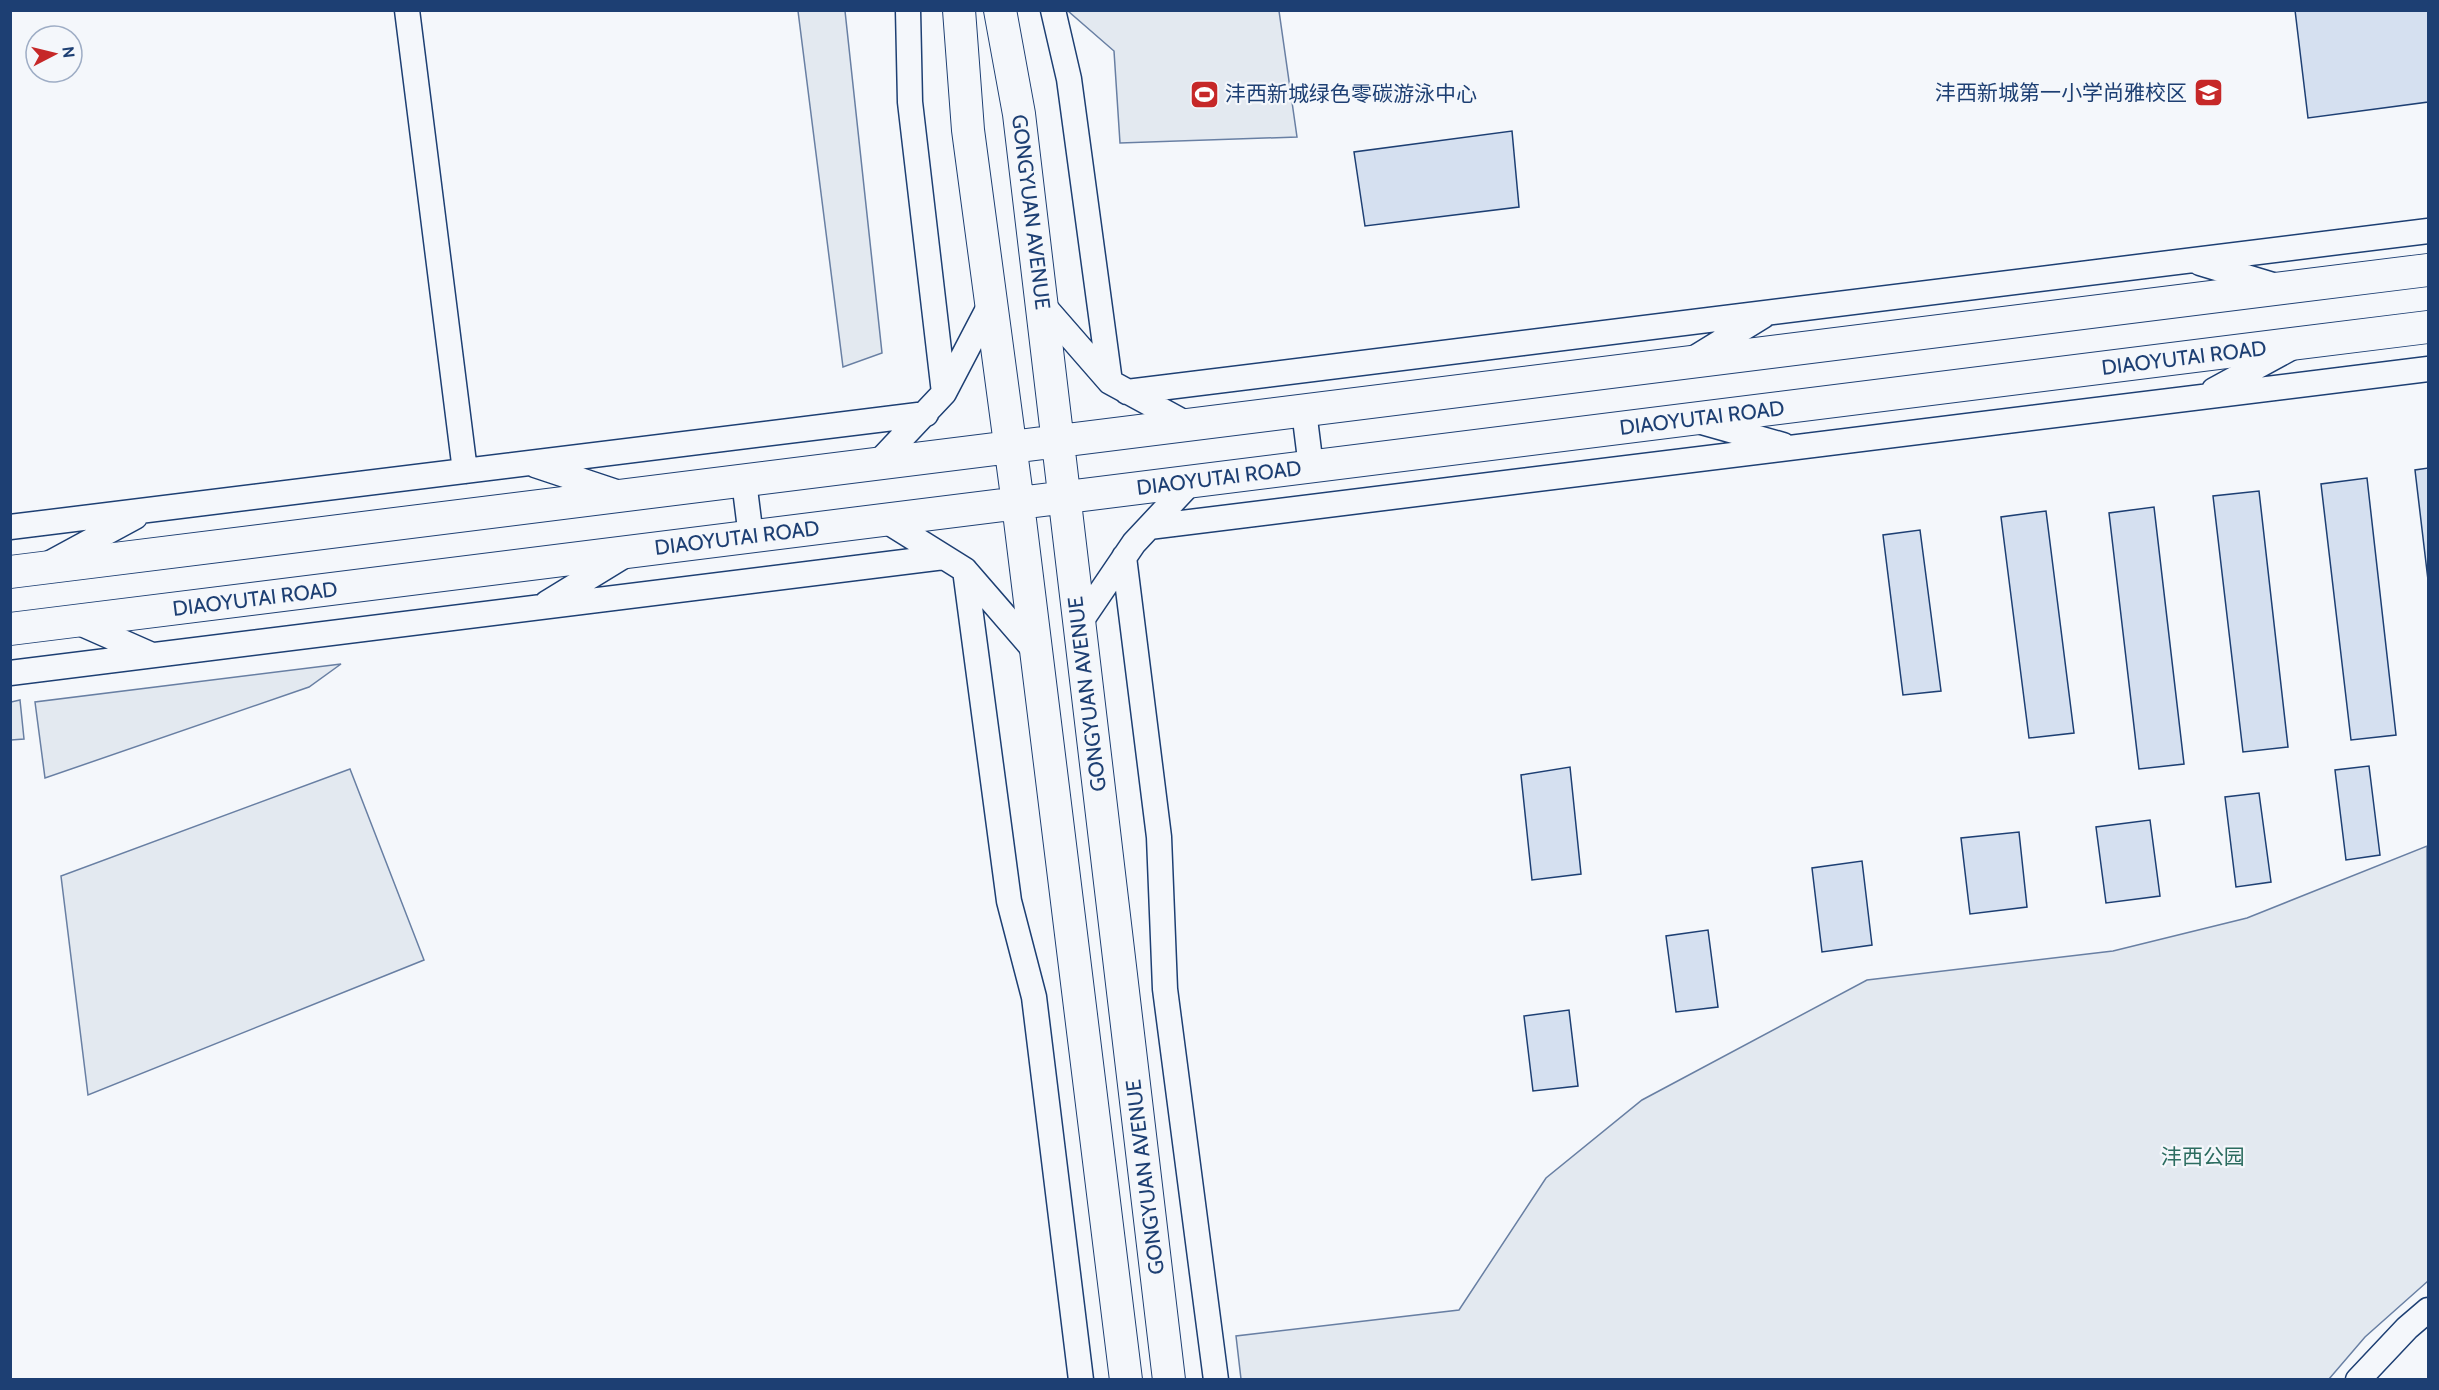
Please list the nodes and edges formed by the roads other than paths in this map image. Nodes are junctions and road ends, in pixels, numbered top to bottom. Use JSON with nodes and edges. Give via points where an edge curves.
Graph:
{"nodes":[{"id":1,"x":407,"y":10,"type":"edge"},
{"id":2,"x":908,"y":10,"type":"edge"},
{"id":3,"x":959,"y":10,"type":"edge"},
{"id":4,"x":1000,"y":10,"type":"edge"},
{"id":5,"x":1053,"y":10,"type":"edge"},
{"id":6,"x":2428,"y":231,"type":"edge"},
{"id":7,"x":2189,"y":260,"type":"junction"},
{"id":8,"x":2428,"y":270,"type":"edge"},
{"id":9,"x":2284,"y":288,"type":"junction"},
{"id":10,"x":1042,"y":304,"type":"junction"},
{"id":11,"x":990,"y":305,"type":"junction"},
{"id":12,"x":1770,"y":312,"type":"junction"},
{"id":13,"x":2428,"y":327,"type":"edge"},
{"id":14,"x":2300,"y":343,"type":"junction"},
{"id":15,"x":1687,"y":363,"type":"junction"},
{"id":16,"x":2428,"y":369,"type":"edge"},
{"id":17,"x":1119,"y":387,"type":"junction"},
{"id":18,"x":944,"y":393,"type":"junction"},
{"id":19,"x":2201,"y":397,"type":"junction"},
{"id":20,"x":1304,"y":411,"type":"junction"},
{"id":21,"x":926,"y":414,"type":"junction"},
{"id":22,"x":1693,"y":419,"type":"junction"},
{"id":23,"x":1189,"y":425,"type":"junction"},
{"id":24,"x":1059,"y":441,"type":"junction"},
{"id":25,"x":1008,"y":448,"type":"junction"},
{"id":26,"x":1792,"y":448,"type":"junction"},
{"id":27,"x":529,"y":463,"type":"junction"},
{"id":28,"x":877,"y":464,"type":"junction"},
{"id":29,"x":1311,"y":467,"type":"junction"},
{"id":30,"x":465,"y":471,"type":"junction"},
{"id":31,"x":744,"y":481,"type":"junction"},
{"id":32,"x":1192,"y":481,"type":"junction"},
{"id":33,"x":627,"y":495,"type":"junction"},
{"id":34,"x":1064,"y":497,"type":"junction"},
{"id":35,"x":1018,"y":504,"type":"junction"},
{"id":36,"x":147,"y":510,"type":"junction"},
{"id":37,"x":885,"y":520,"type":"junction"},
{"id":38,"x":10,"y":527,"type":"edge"},
{"id":39,"x":1149,"y":527,"type":"junction"},
{"id":40,"x":751,"y":537,"type":"junction"},
{"id":41,"x":632,"y":552,"type":"junction"},
{"id":42,"x":944,"y":557,"type":"junction"},
{"id":43,"x":1124,"y":557,"type":"junction"},
{"id":44,"x":41,"y":568,"type":"junction"},
{"id":45,"x":965,"y":570,"type":"junction"},
{"id":46,"x":10,"y":572,"type":"edge"},
{"id":47,"x":540,"y":607,"type":"junction"},
{"id":48,"x":75,"y":621,"type":"junction"},
{"id":49,"x":1079,"y":624,"type":"junction"},
{"id":50,"x":10,"y":629,"type":"edge"},
{"id":51,"x":1036,"y":652,"type":"junction"},
{"id":52,"x":152,"y":655,"type":"junction"},
{"id":53,"x":10,"y":673,"type":"edge"},
{"id":54,"x":2428,"y":1310,"type":"edge"},
{"id":55,"x":1081,"y":1380,"type":"edge"},
{"id":56,"x":1126,"y":1380,"type":"edge"},
{"id":57,"x":1169,"y":1380,"type":"edge"},
{"id":58,"x":1216,"y":1380,"type":"edge"},
{"id":59,"x":2358,"y":1380,"type":"edge"}],
"edges":[{"from":1,"to":30,"type":"street"},
{"from":2,"to":18,"type":"street","via":[[910,102]]},
{"from":3,"to":11,"type":"main road","name":"GONGYUAN AVENUE","via":[[968,130]]},
{"from":4,"to":10,"type":"main road","name":"GONGYUAN AVENUE","via":[[1019,114]]},
{"from":5,"to":17,"type":"street","via":[[1069,79]]},
{"from":6,"to":7,"type":"street"},
{"from":7,"to":9,"type":"street"},
{"from":7,"to":12,"type":"street"},
{"from":8,"to":9,"type":"main road"},
{"from":9,"to":15,"type":"main road"},
{"from":10,"to":17,"type":"street"},
{"from":10,"to":24,"type":"main road","name":"GONGYUAN AVENUE"},
{"from":11,"to":18,"type":"street"},
{"from":11,"to":25,"type":"main road","name":"GONGYUAN AVENUE"},
{"from":12,"to":15,"type":"street"},
{"from":12,"to":17,"type":"street"},
{"from":13,"to":14,"type":"main road","name":"DIAOYUTAI ROAD"},
{"from":14,"to":19,"type":"street"},
{"from":14,"to":22,"type":"main road","name":"DIAOYUTAI ROAD"},
{"from":15,"to":20,"type":"main road"},
{"from":16,"to":19,"type":"street","name":"DIAOYUTAI ROAD"},
{"from":17,"to":23,"type":"street"},
{"from":18,"to":21,"type":"street"},
{"from":19,"to":26,"type":"street","name":"DIAOYUTAI ROAD"},
{"from":20,"to":23,"type":"main road"},
{"from":20,"to":29,"type":"street"},
{"from":21,"to":27,"type":"street"},
{"from":21,"to":28,"type":"street"},
{"from":22,"to":26,"type":"street"},
{"from":22,"to":29,"type":"main road","name":"DIAOYUTAI ROAD"},
{"from":23,"to":24,"type":"main road"},
{"from":24,"to":25,"type":"main road"},
{"from":24,"to":34,"type":"main road","name":"GONGYUAN AVENUE"},
{"from":25,"to":28,"type":"main road"},
{"from":25,"to":35,"type":"main road","name":"GONGYUAN AVENUE"},
{"from":26,"to":39,"type":"street","name":"DIAOYUTAI ROAD"},
{"from":27,"to":30,"type":"street"},
{"from":27,"to":33,"type":"street"},
{"from":28,"to":31,"type":"main road"},
{"from":29,"to":32,"type":"main road","name":"DIAOYUTAI ROAD"},
{"from":30,"to":36,"type":"street"},
{"from":31,"to":33,"type":"main road"},
{"from":31,"to":40,"type":"street"},
{"from":32,"to":34,"type":"main road","name":"DIAOYUTAI ROAD"},
{"from":32,"to":39,"type":"street"},
{"from":33,"to":44,"type":"main road"},
{"from":34,"to":35,"type":"main road","name":"DIAOYUTAI ROAD"},
{"from":34,"to":49,"type":"main road","name":"GONGYUAN AVENUE"},
{"from":35,"to":37,"type":"main road","name":"DIAOYUTAI ROAD"},
{"from":35,"to":51,"type":"main road","name":"GONGYUAN AVENUE"},
{"from":36,"to":38,"type":"street"},
{"from":36,"to":44,"type":"street"},
{"from":37,"to":40,"type":"main road","name":"DIAOYUTAI ROAD"},
{"from":37,"to":42,"type":"street"},
{"from":39,"to":43,"type":"street"},
{"from":40,"to":41,"type":"main road","name":"DIAOYUTAI ROAD"},
{"from":41,"to":47,"type":"street"},
{"from":41,"to":48,"type":"main road","name":"DIAOYUTAI ROAD"},
{"from":42,"to":45,"type":"street"},
{"from":42,"to":47,"type":"street","name":"DIAOYUTAI ROAD"},
{"from":43,"to":49,"type":"street"},
{"from":43,"to":58,"type":"street","name":"GONGYUAN AVENUE","via":[[1160,837],[1165,989]]},
{"from":44,"to":46,"type":"main road"},
{"from":45,"to":51,"type":"street"},
{"from":45,"to":55,"type":"street","via":[[1009,901],[1034,997]]},
{"from":47,"to":52,"type":"street","name":"DIAOYUTAI ROAD"},
{"from":48,"to":50,"type":"main road","name":"DIAOYUTAI ROAD"},
{"from":48,"to":52,"type":"street"},
{"from":49,"to":57,"type":"main road","name":"GONGYUAN AVENUE"},
{"from":51,"to":56,"type":"main road","name":"GONGYUAN AVENUE"},
{"from":52,"to":53,"type":"street","name":"DIAOYUTAI ROAD"},
{"from":54,"to":59,"type":"street"}]}
